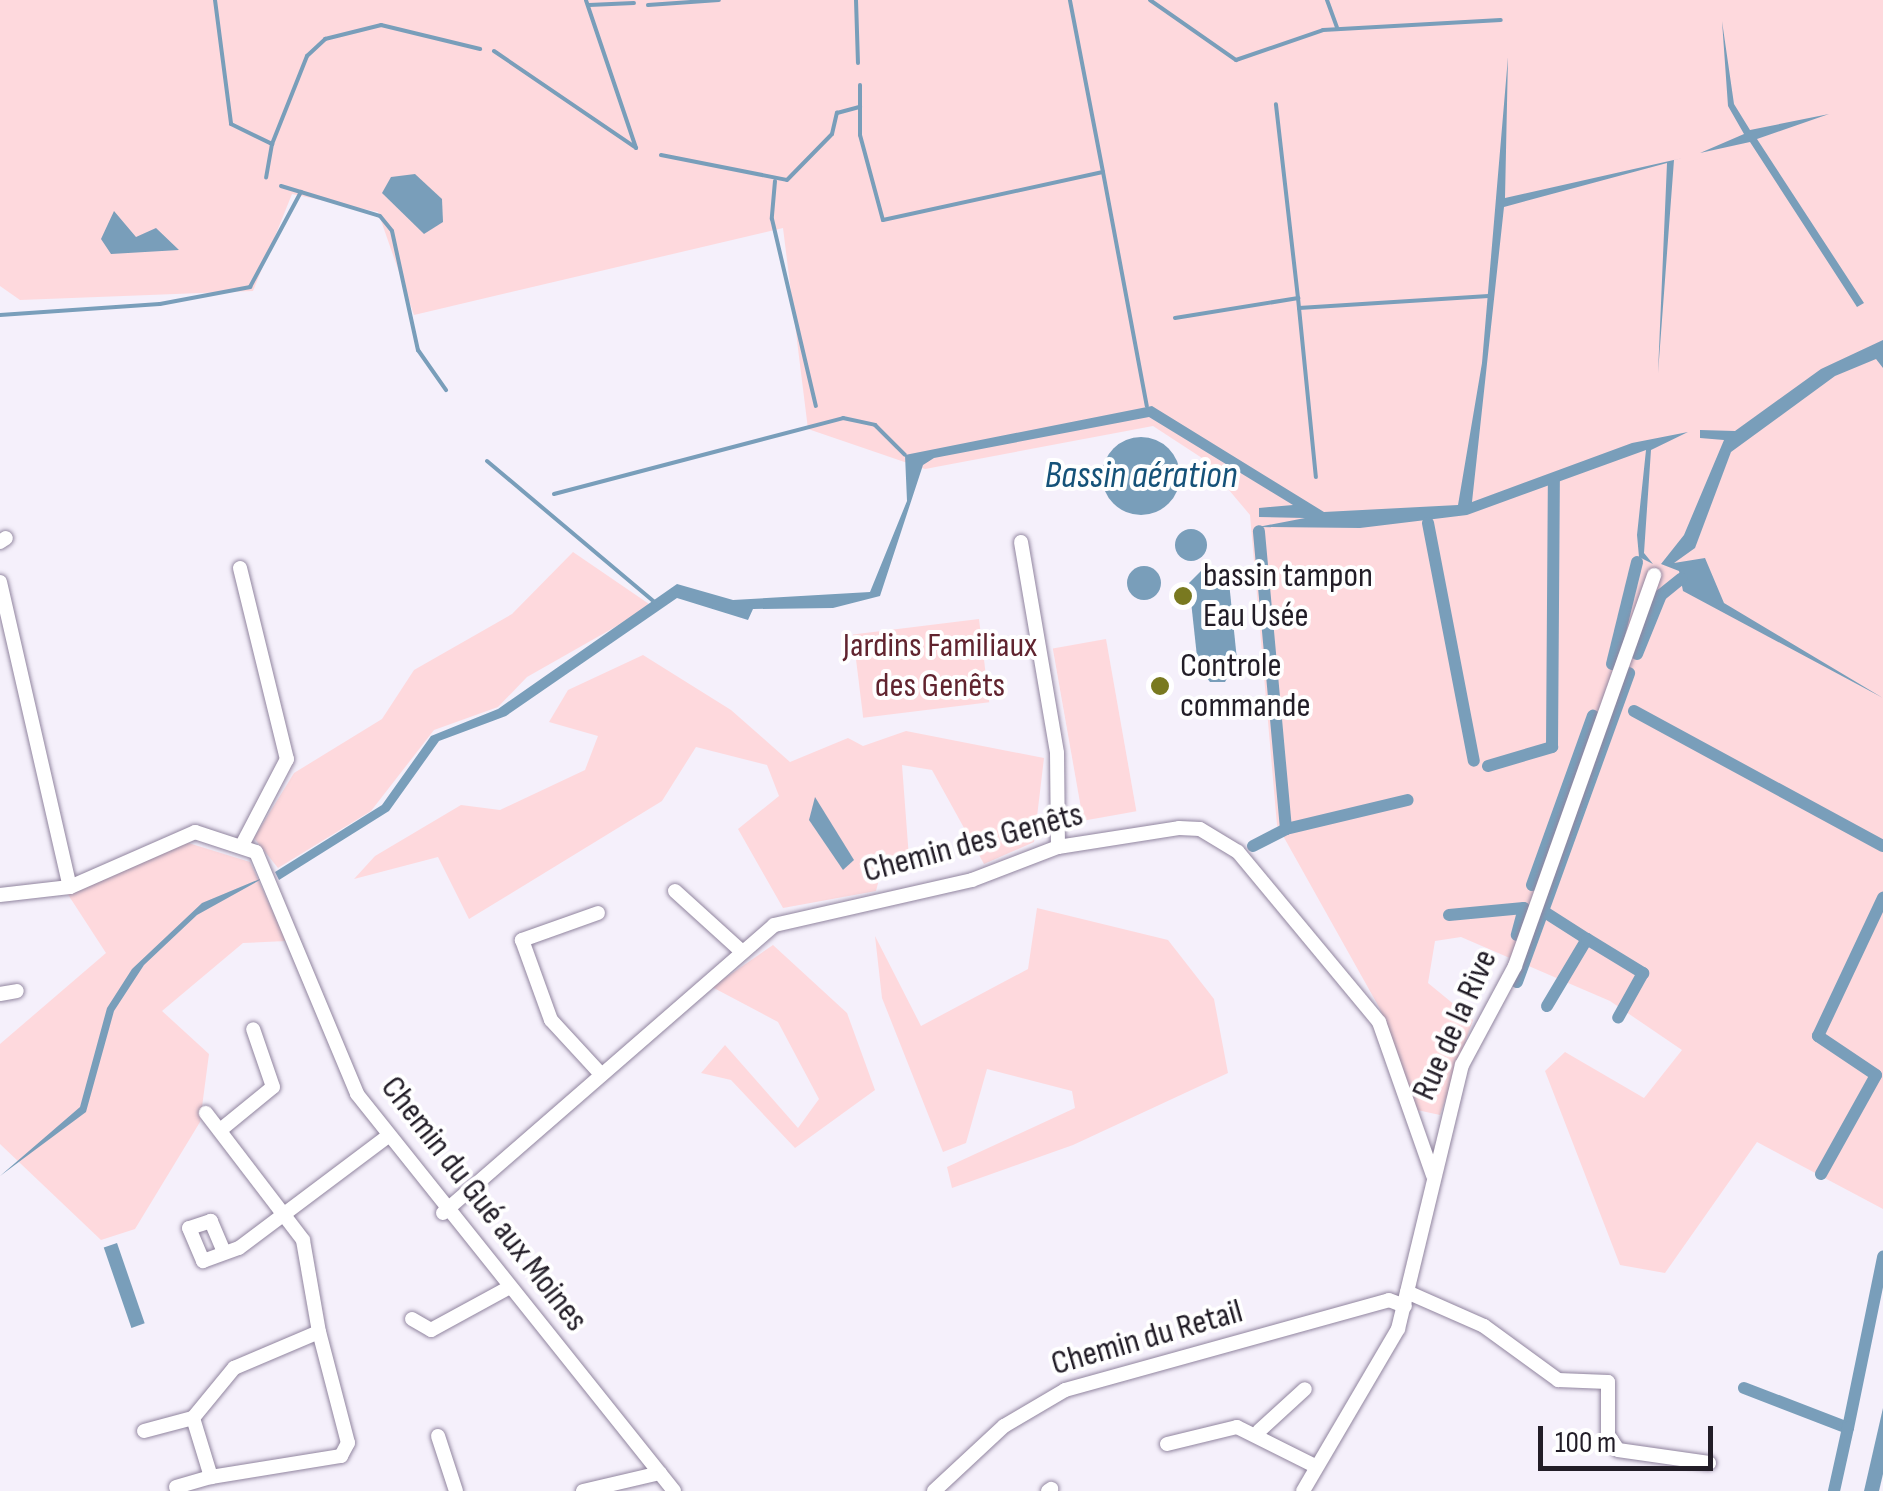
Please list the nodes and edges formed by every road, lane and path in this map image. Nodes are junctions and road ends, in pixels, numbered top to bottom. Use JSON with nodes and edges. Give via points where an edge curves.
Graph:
{"nodes":[{"id":1,"x":1021,"y":542,"type":"dead end"},
{"id":2,"x":240,"y":568,"type":"dead end"},
{"id":3,"x":1654,"y":575,"type":"dead end"},
{"id":4,"x":0,"y":582,"type":"edge"},
{"id":5,"x":243,"y":843,"type":"junction"},
{"id":6,"x":1058,"y":847,"type":"junction"},
{"id":7,"x":70,"y":887,"type":"junction"},
{"id":8,"x":675,"y":891,"type":"dead end"},
{"id":9,"x":0,"y":895,"type":"edge"},
{"id":10,"x":598,"y":913,"type":"dead end"},
{"id":11,"x":739,"y":948,"type":"junction"},
{"id":12,"x":17,"y":991,"type":"dead end"},
{"id":13,"x":0,"y":994,"type":"edge"},
{"id":14,"x":253,"y":1029,"type":"dead end"},
{"id":15,"x":599,"y":1072,"type":"junction"},
{"id":16,"x":206,"y":1114,"type":"dead end"},
{"id":17,"x":224,"y":1127,"type":"junction"},
{"id":18,"x":387,"y":1137,"type":"junction"},
{"id":19,"x":1434,"y":1175,"type":"junction"},
{"id":20,"x":444,"y":1212,"type":"junction"},
{"id":21,"x":287,"y":1216,"type":"junction"},
{"id":22,"x":224,"y":1252,"type":"dead end"},
{"id":23,"x":508,"y":1288,"type":"junction"},
{"id":24,"x":1406,"y":1299,"type":"junction"},
{"id":25,"x":412,"y":1318,"type":"dead end"},
{"id":26,"x":319,"y":1332,"type":"junction"},
{"id":27,"x":1305,"y":1389,"type":"dead end"},
{"id":28,"x":192,"y":1418,"type":"junction"},
{"id":29,"x":144,"y":1430,"type":"dead end"},
{"id":30,"x":1259,"y":1431,"type":"junction"},
{"id":31,"x":438,"y":1436,"type":"dead end"},
{"id":32,"x":1167,"y":1444,"type":"dead end"},
{"id":33,"x":1709,"y":1463,"type":"dead end"},
{"id":34,"x":1317,"y":1467,"type":"junction"},
{"id":35,"x":660,"y":1473,"type":"junction"},
{"id":36,"x":211,"y":1477,"type":"junction"},
{"id":37,"x":176,"y":1487,"type":"dead end"},
{"id":38,"x":456,"y":1491,"type":"edge"},
{"id":39,"x":583,"y":1491,"type":"edge"},
{"id":40,"x":674,"y":1491,"type":"edge"},
{"id":41,"x":934,"y":1491,"type":"edge"},
{"id":42,"x":1304,"y":1491,"type":"edge"}],
"edges":[{"from":1,"to":6,"type":"street","via":[[1058,753]]},
{"from":2,"to":5,"type":"street","via":[[287,760]]},
{"from":3,"to":19,"type":"street","name":"Rue de la Rive","via":[[1515,966],[1462,1065]]},
{"from":4,"to":7,"type":"street"},
{"from":5,"to":7,"type":"street","via":[[167,837]]},
{"from":5,"to":18,"type":"street","name":"Chemin du Gué aux Moines","via":[[268,868],[343,1067]]},
{"from":6,"to":11,"type":"street","name":"Chemin des Genêts","via":[[972,880],[784,921]]},
{"from":6,"to":19,"type":"street","name":"Chemin des Genêts","via":[[1179,828],[1210,833],[1238,852],[1379,1022]]},
{"from":7,"to":9,"type":"street"},
{"from":8,"to":11,"type":"street"},
{"from":10,"to":15,"type":"street","via":[[530,934],[522,949],[550,1020]]},
{"from":11,"to":15,"type":"street","name":"Chemin des Genêts"},
{"from":12,"to":13,"type":"street"},
{"from":14,"to":17,"type":"street","via":[[273,1087]]},
{"from":15,"to":20,"type":"street","name":"Chemin des Genêts"},
{"from":16,"to":17,"type":"street"},
{"from":17,"to":21,"type":"street"},
{"from":18,"to":20,"type":"street","name":"Chemin du Gué aux Moines"},
{"from":18,"to":21,"type":"street"},
{"from":19,"to":24,"type":"street","name":"Rue de la Rive"},
{"from":20,"to":23,"type":"street","name":"Chemin du Gué aux Moines"},
{"from":21,"to":22,"type":"street"},
{"from":21,"to":26,"type":"street","via":[[314,1267]]},
{"from":23,"to":25,"type":"street","via":[[431,1330]]},
{"from":23,"to":35,"type":"street","name":"Chemin du Gué aux Moines"},
{"from":24,"to":33,"type":"street","via":[[1484,1326],[1558,1380],[1608,1382],[1608,1435],[1618,1450]]},
{"from":24,"to":34,"type":"street","name":"Rue de la Rive"},
{"from":24,"to":41,"type":"street","name":"Chemin du Retail","via":[[1065,1390],[1004,1426]]},
{"from":26,"to":28,"type":"street","via":[[234,1368]]},
{"from":26,"to":36,"type":"street","via":[[346,1452]]},
{"from":27,"to":30,"type":"street"},
{"from":28,"to":29,"type":"street"},
{"from":28,"to":36,"type":"street"},
{"from":30,"to":32,"type":"street","via":[[1236,1426]]},
{"from":30,"to":34,"type":"street"},
{"from":31,"to":38,"type":"street"},
{"from":34,"to":42,"type":"street","name":"Rue de la Rive"},
{"from":35,"to":39,"type":"street"},
{"from":35,"to":40,"type":"street","name":"Chemin du Gué aux Moines"},
{"from":36,"to":37,"type":"street"}]}
